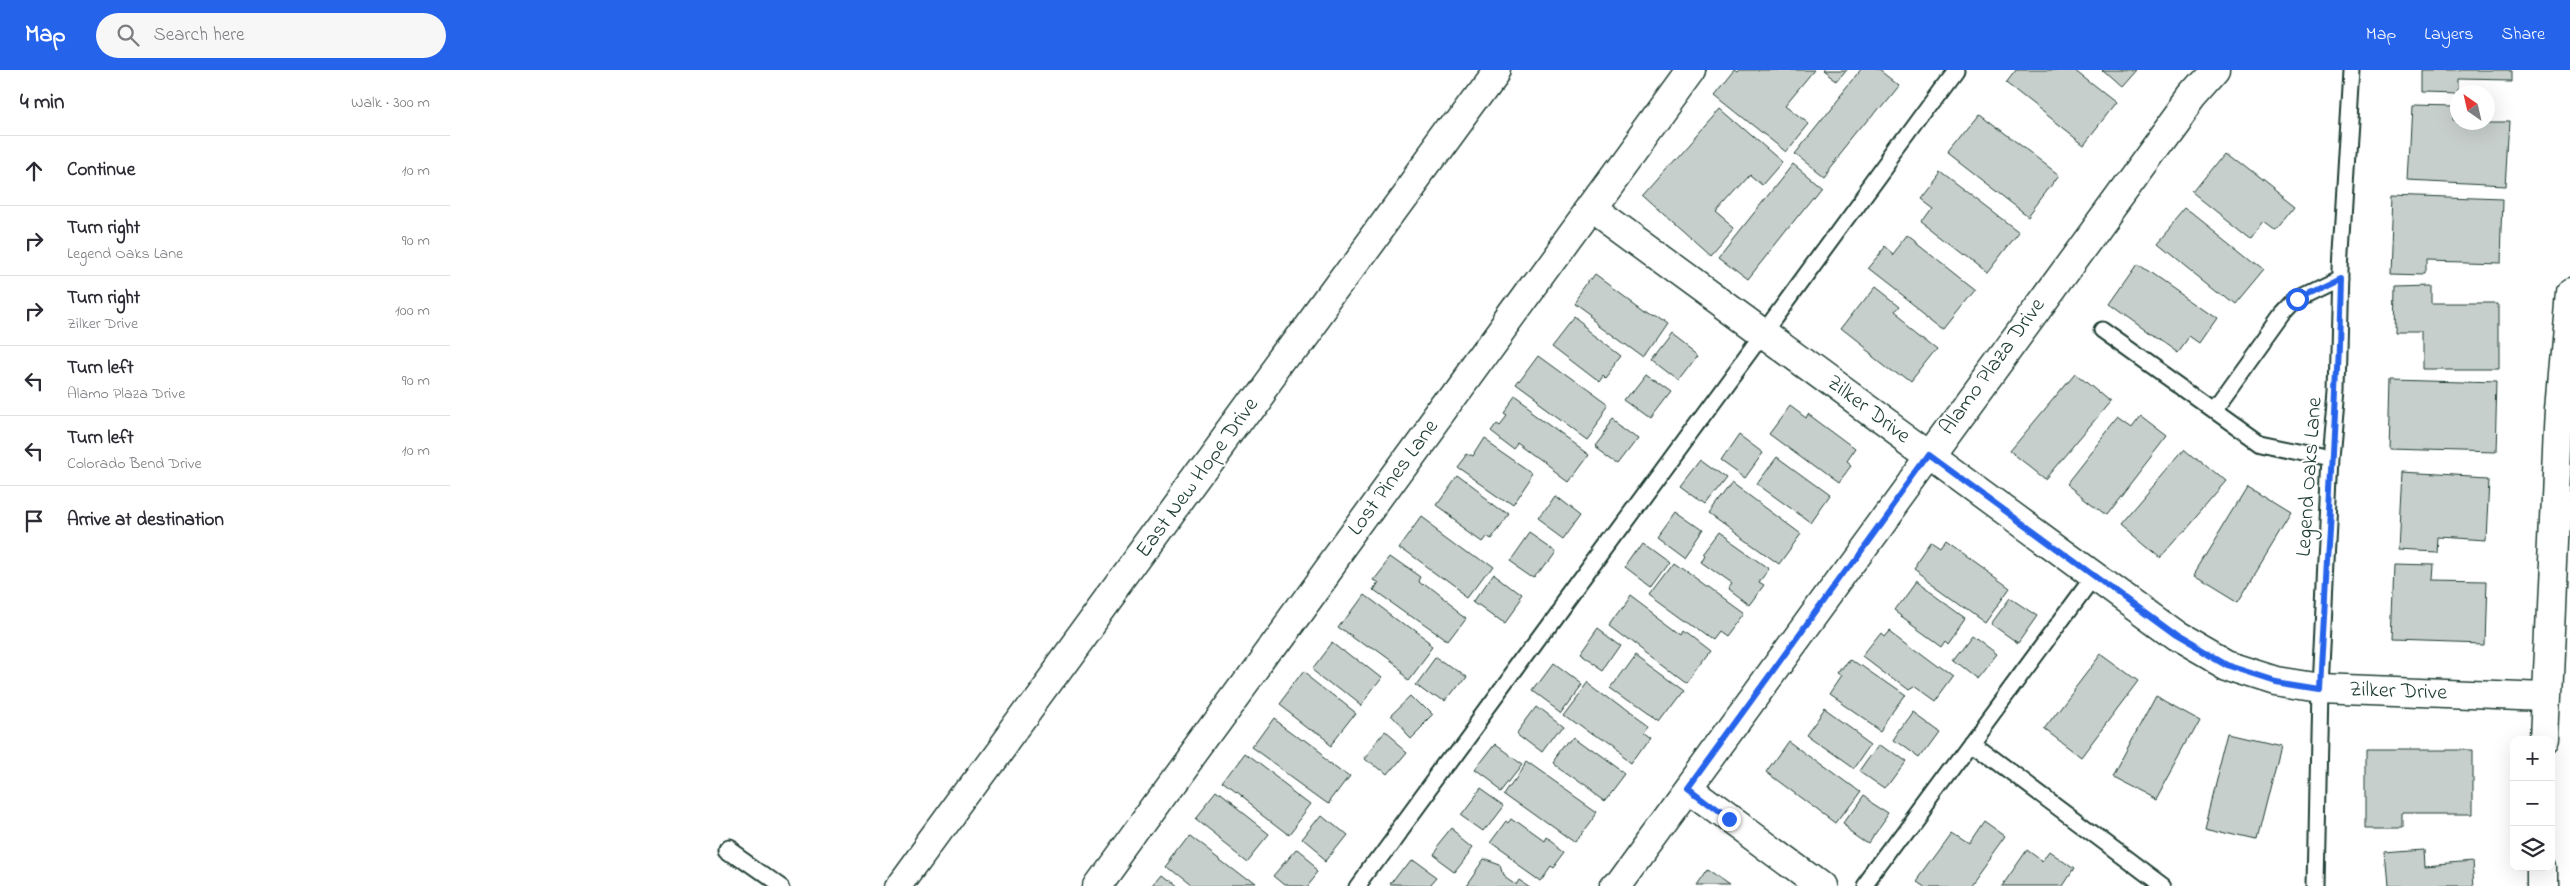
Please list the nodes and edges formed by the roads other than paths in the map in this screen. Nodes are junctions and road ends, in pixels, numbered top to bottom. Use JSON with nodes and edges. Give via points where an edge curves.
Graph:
{"nodes":[{"id":1,"x":1496,"y":70,"type":"edge"},
{"id":2,"x":1691,"y":70,"type":"edge"},
{"id":3,"x":1956,"y":70,"type":"edge"},
{"id":4,"x":2216,"y":70,"type":"edge"},
{"id":5,"x":2352,"y":70,"type":"edge"},
{"id":6,"x":1591,"y":208,"type":"junction"},
{"id":7,"x":2340,"y":278,"type":"junction"},
{"id":8,"x":2570,"y":294,"type":"edge"},
{"id":9,"x":2102,"y":330,"type":"dead end"},
{"id":10,"x":1763,"y":333,"type":"junction"},
{"id":11,"x":2214,"y":410,"type":"junction"},
{"id":12,"x":1929,"y":455,"type":"junction"},
{"id":13,"x":2331,"y":458,"type":"junction"},
{"id":14,"x":2094,"y":576,"type":"junction"},
{"id":15,"x":2320,"y":688,"type":"junction"},
{"id":16,"x":2545,"y":697,"type":"junction"},
{"id":17,"x":2545,"y":736,"type":"edge"},
{"id":18,"x":1970,"y":742,"type":"junction"},
{"id":19,"x":1688,"y":788,"type":"junction"},
{"id":20,"x":728,"y":850,"type":"dead end"},
{"id":21,"x":2543,"y":871,"type":"edge"},
{"id":22,"x":779,"y":886,"type":"edge"},
{"id":23,"x":899,"y":886,"type":"edge"},
{"id":24,"x":1097,"y":886,"type":"edge"},
{"id":25,"x":1358,"y":886,"type":"edge"},
{"id":26,"x":1616,"y":886,"type":"edge"},
{"id":27,"x":1820,"y":886,"type":"edge"},
{"id":28,"x":1865,"y":886,"type":"edge"},
{"id":29,"x":2163,"y":886,"type":"edge"},
{"id":30,"x":2316,"y":886,"type":"edge"},
{"id":31,"x":2543,"y":886,"type":"edge"}],
"edges":[{"from":1,"to":23,"type":"street","name":"East New Hope Drive"},
{"from":2,"to":6,"type":"street","name":"Lost Pines Lane"},
{"from":3,"to":10,"type":"lane"},
{"from":4,"to":12,"type":"street","name":"Alamo Plaza Drive","via":[[2193,96]]},
{"from":5,"to":7,"type":"lane","name":"Legend Oaks Lane"},
{"from":6,"to":10,"type":"street","name":"Zilker Drive"},
{"from":6,"to":24,"type":"street","name":"Lost Pines Lane"},
{"from":7,"to":11,"type":"lane","via":[[2297,299]]},
{"from":7,"to":13,"type":"lane","name":"Legend Oaks Lane","via":[[2337,390]]},
{"from":8,"to":16,"type":"street","via":[[2560,408]]},
{"from":9,"to":11,"type":"lane"},
{"from":10,"to":12,"type":"street","name":"Zilker Drive"},
{"from":10,"to":25,"type":"lane"},
{"from":11,"to":13,"type":"lane","via":[[2260,443]]},
{"from":12,"to":14,"type":"street","name":"Zilker Drive"},
{"from":12,"to":19,"type":"street","name":"Alamo Plaza Drive"},
{"from":13,"to":15,"type":"lane","name":"Legend Oaks Lane"},
{"from":14,"to":15,"type":"street","name":"Zilker Drive","via":[[2176,636],[2226,665],[2276,681]]},
{"from":14,"to":18,"type":"lane"},
{"from":15,"to":16,"type":"street","name":"Zilker Drive"},
{"from":15,"to":30,"type":"lane","name":"Legend Oaks Lane"},
{"from":16,"to":17,"type":"street"},
{"from":18,"to":28,"type":"lane"},
{"from":18,"to":29,"type":"lane"},
{"from":19,"to":26,"type":"street","name":"Alamo Plaza Drive"},
{"from":19,"to":27,"type":"street"},
{"from":20,"to":22,"type":"lane"},
{"from":21,"to":31,"type":"street"}]}
